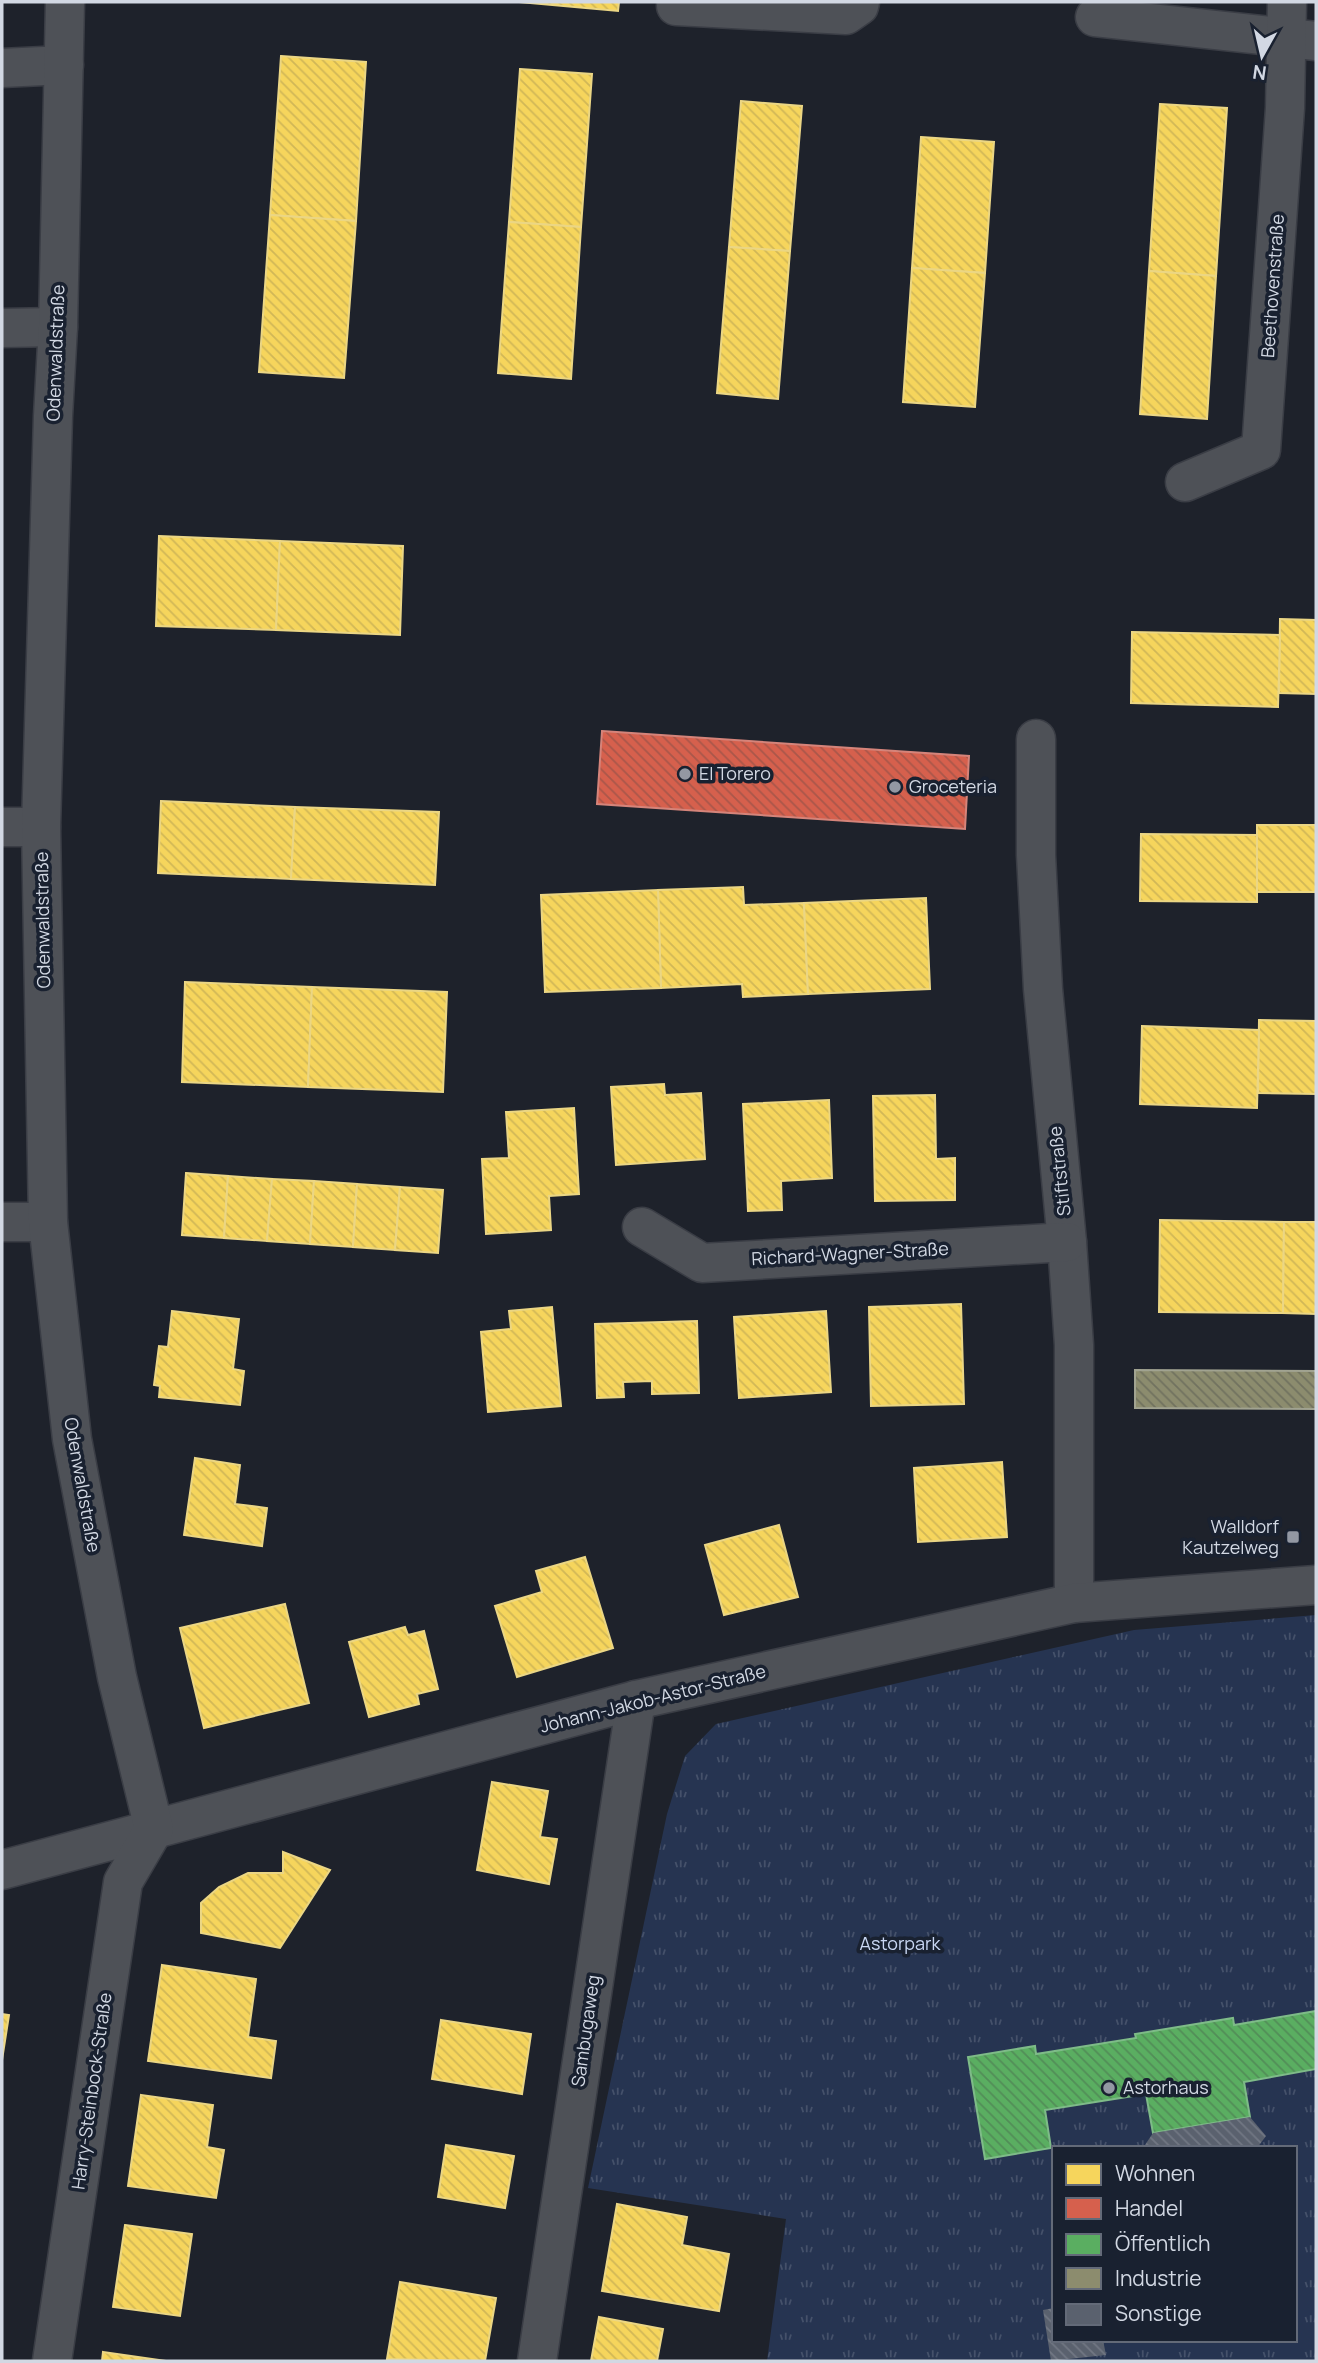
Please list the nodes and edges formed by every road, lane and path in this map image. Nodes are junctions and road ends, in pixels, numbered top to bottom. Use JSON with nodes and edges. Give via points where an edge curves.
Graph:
{"nodes":[{"id":1,"x":65,"y":2,"type":"edge"},
{"id":2,"x":860,"y":2,"type":"edge"},
{"id":3,"x":1287,"y":2,"type":"edge"},
{"id":4,"x":676,"y":6,"type":"dead end"},
{"id":5,"x":1095,"y":17,"type":"dead end"},
{"id":6,"x":1301,"y":40,"type":"edge"},
{"id":7,"x":64,"y":65,"type":"junction"},
{"id":8,"x":2,"y":68,"type":"edge"},
{"id":9,"x":58,"y":327,"type":"junction"},
{"id":10,"x":2,"y":328,"type":"edge"},
{"id":11,"x":1185,"y":482,"type":"dead end"},
{"id":12,"x":1036,"y":739,"type":"dead end"},
{"id":13,"x":2,"y":827,"type":"edge"},
{"id":14,"x":41,"y":827,"type":"junction"},
{"id":15,"x":2,"y":1222,"type":"edge"},
{"id":16,"x":48,"y":1222,"type":"junction"},
{"id":17,"x":642,"y":1227,"type":"dead end"},
{"id":18,"x":1067,"y":1242,"type":"junction"},
{"id":19,"x":1316,"y":1586,"type":"edge"},
{"id":20,"x":1074,"y":1603,"type":"junction"},
{"id":21,"x":636,"y":1700,"type":"junction"},
{"id":22,"x":154,"y":1829,"type":"junction"},
{"id":23,"x":2,"y":1870,"type":"edge"},
{"id":24,"x":52,"y":2361,"type":"edge"},
{"id":25,"x":537,"y":2361,"type":"edge"}],
"edges":[{"from":1,"to":7,"type":"street","name":"Odenwaldstraße"},
{"from":2,"to":4,"type":"street","via":[[846,15]]},
{"from":3,"to":6,"type":"street","name":"Beethovenstraße"},
{"from":5,"to":6,"type":"street"},
{"from":6,"to":11,"type":"street","name":"Beethovenstraße","via":[[1285,108],[1261,450]]},
{"from":7,"to":8,"type":"street"},
{"from":7,"to":9,"type":"street","name":"Odenwaldstraße"},
{"from":9,"to":10,"type":"street"},
{"from":9,"to":14,"type":"street","name":"Odenwaldstraße"},
{"from":12,"to":18,"type":"street","name":"Stiftstraße","via":[[1043,989]]},
{"from":13,"to":14,"type":"street"},
{"from":14,"to":16,"type":"street","name":"Odenwaldstraße"},
{"from":15,"to":16,"type":"street"},
{"from":16,"to":22,"type":"street","name":"Odenwaldstraße","via":[[72,1439],[117,1677]]},
{"from":17,"to":18,"type":"street","name":"Richard-Wagner-Straße","via":[[702,1263]]},
{"from":18,"to":20,"type":"street","name":"Stiftstraße","via":[[1074,1345]]},
{"from":19,"to":20,"type":"street","name":"Johann-Jakob-Astor-Straße"},
{"from":20,"to":21,"type":"street","name":"Johann-Jakob-Astor-Straße"},
{"from":21,"to":22,"type":"street","name":"Johann-Jakob-Astor-Straße"},
{"from":21,"to":25,"type":"street","name":"Sambugaweg"},
{"from":22,"to":23,"type":"street","name":"Johann-Jakob-Astor-Straße"},
{"from":22,"to":24,"type":"street","name":"Harry-Steinbock-Straße","via":[[123,1882]]}]}
